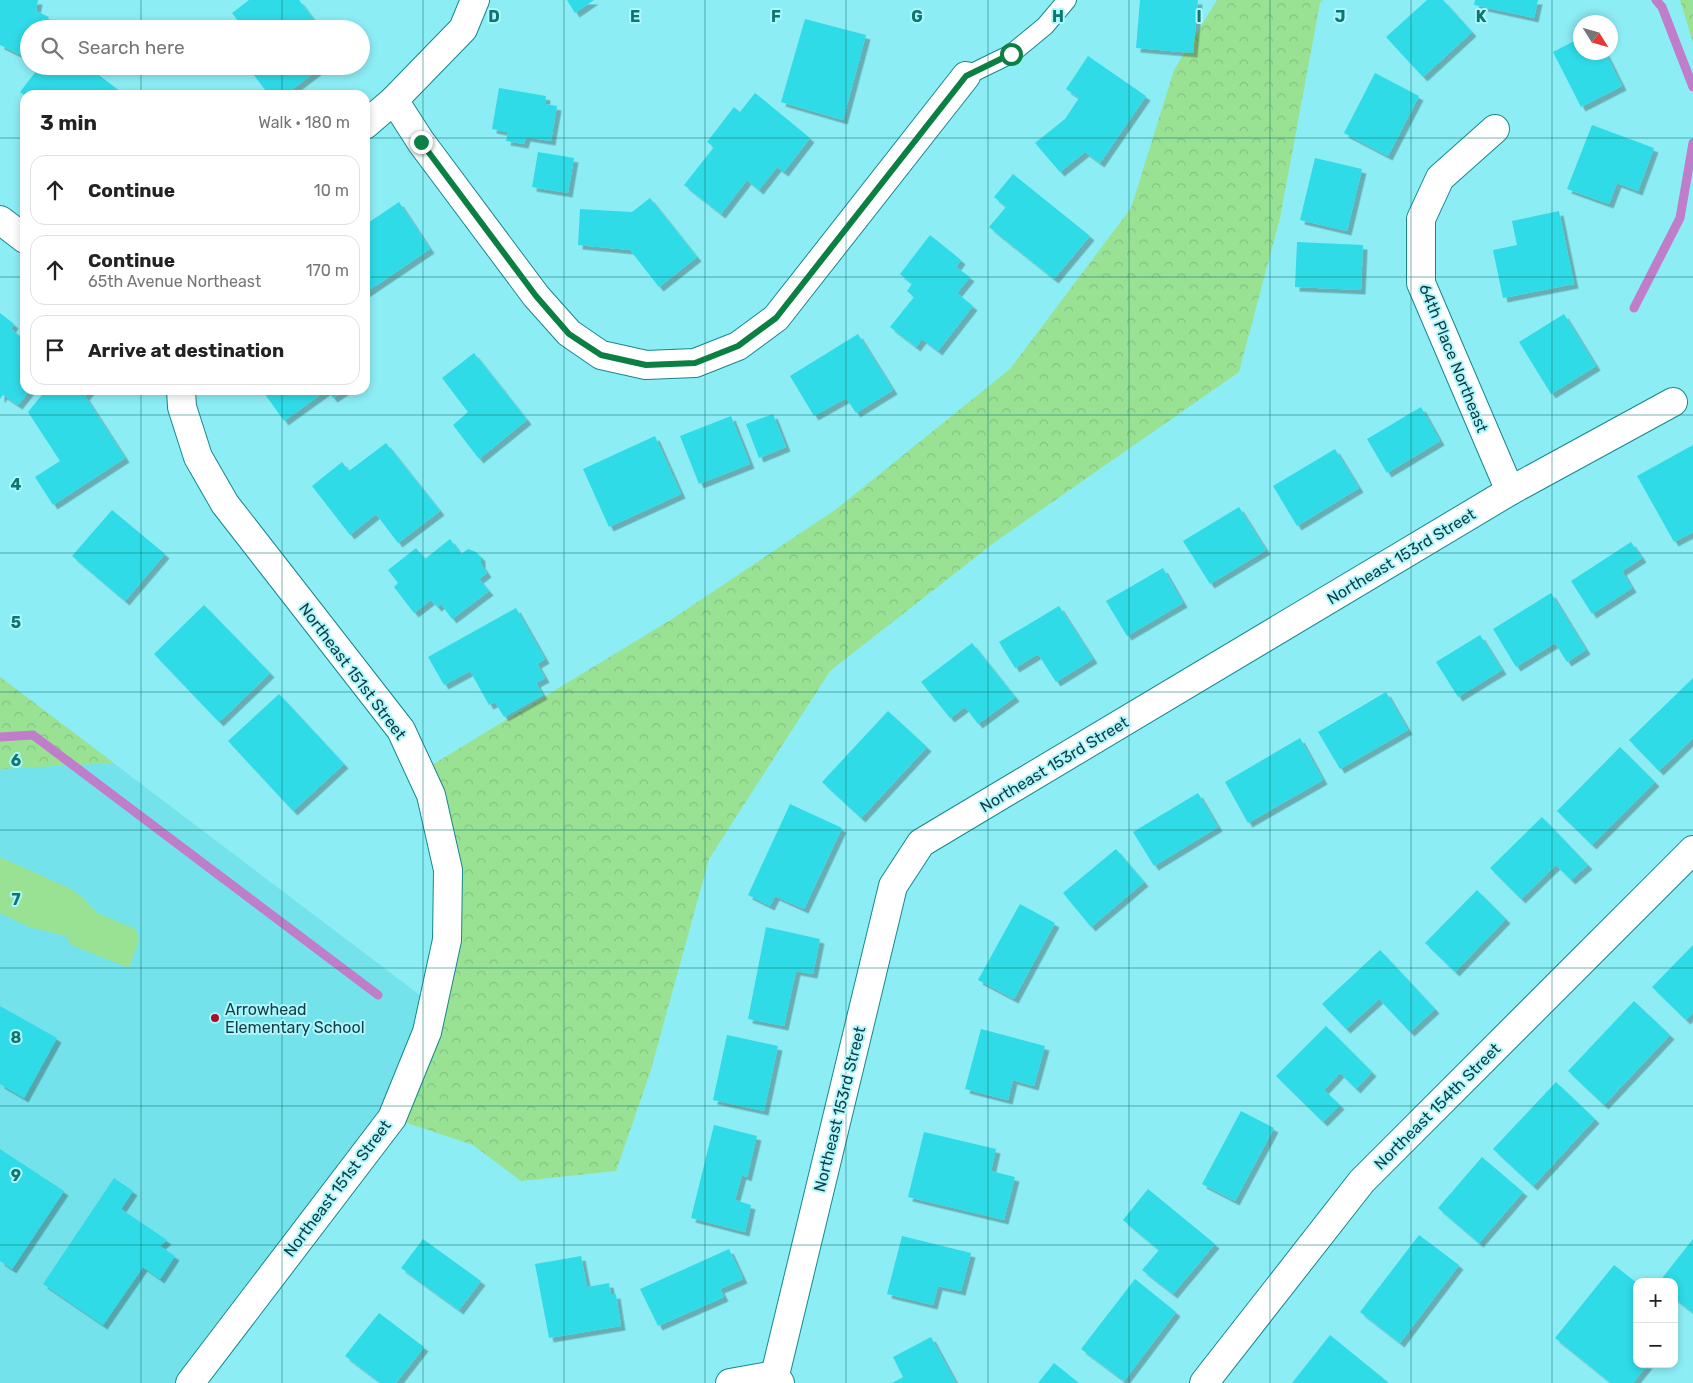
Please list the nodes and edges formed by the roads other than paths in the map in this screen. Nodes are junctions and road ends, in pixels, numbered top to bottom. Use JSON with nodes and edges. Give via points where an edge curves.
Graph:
{"nodes":[{"id":1,"x":475,"y":0,"type":"edge"},
{"id":2,"x":1067,"y":0,"type":"edge"},
{"id":3,"x":966,"y":76,"type":"joint"},
{"id":4,"x":394,"y":100,"type":"junction"},
{"id":5,"x":370,"y":121,"type":"edge"},
{"id":6,"x":1495,"y":130,"type":"dead end"},
{"id":7,"x":0,"y":220,"type":"edge"},
{"id":8,"x":20,"y":235,"type":"edge"},
{"id":9,"x":181,"y":395,"type":"edge"},
{"id":10,"x":1673,"y":402,"type":"dead end"},
{"id":11,"x":1510,"y":491,"type":"junction"},
{"id":12,"x":1693,"y":850,"type":"edge"},
{"id":13,"x":777,"y":1379,"type":"edge"},
{"id":14,"x":190,"y":1383,"type":"edge"},
{"id":15,"x":730,"y":1383,"type":"edge"},
{"id":16,"x":1204,"y":1383,"type":"edge"}],
"edges":[{"from":1,"to":4,"type":"street","via":[[463,29]]},
{"from":2,"to":3,"type":"lane","via":[[1045,26],[1011,54]]},
{"from":3,"to":4,"type":"street","via":[[776,318],[738,346],[695,363],[646,365],[601,355],[569,334],[536,296],[421,142]]},
{"from":4,"to":5,"type":"street"},
{"from":6,"to":11,"type":"street","name":"64th Place Northeast","via":[[1440,178],[1422,219],[1421,283]]},
{"from":7,"to":8,"type":"street"},
{"from":9,"to":14,"type":"street","name":"Northeast 151st Street","via":[[198,457],[225,504],[401,730],[431,795],[448,870],[447,940],[427,1032],[392,1118]]},
{"from":10,"to":11,"type":"street","name":"Northeast 153rd Street"},
{"from":11,"to":13,"type":"street","name":"Northeast 153rd Street","via":[[921,843],[893,886]]},
{"from":12,"to":16,"type":"street","name":"Northeast 154th Street","via":[[1362,1180]]},
{"from":13,"to":15,"type":"street"}]}
